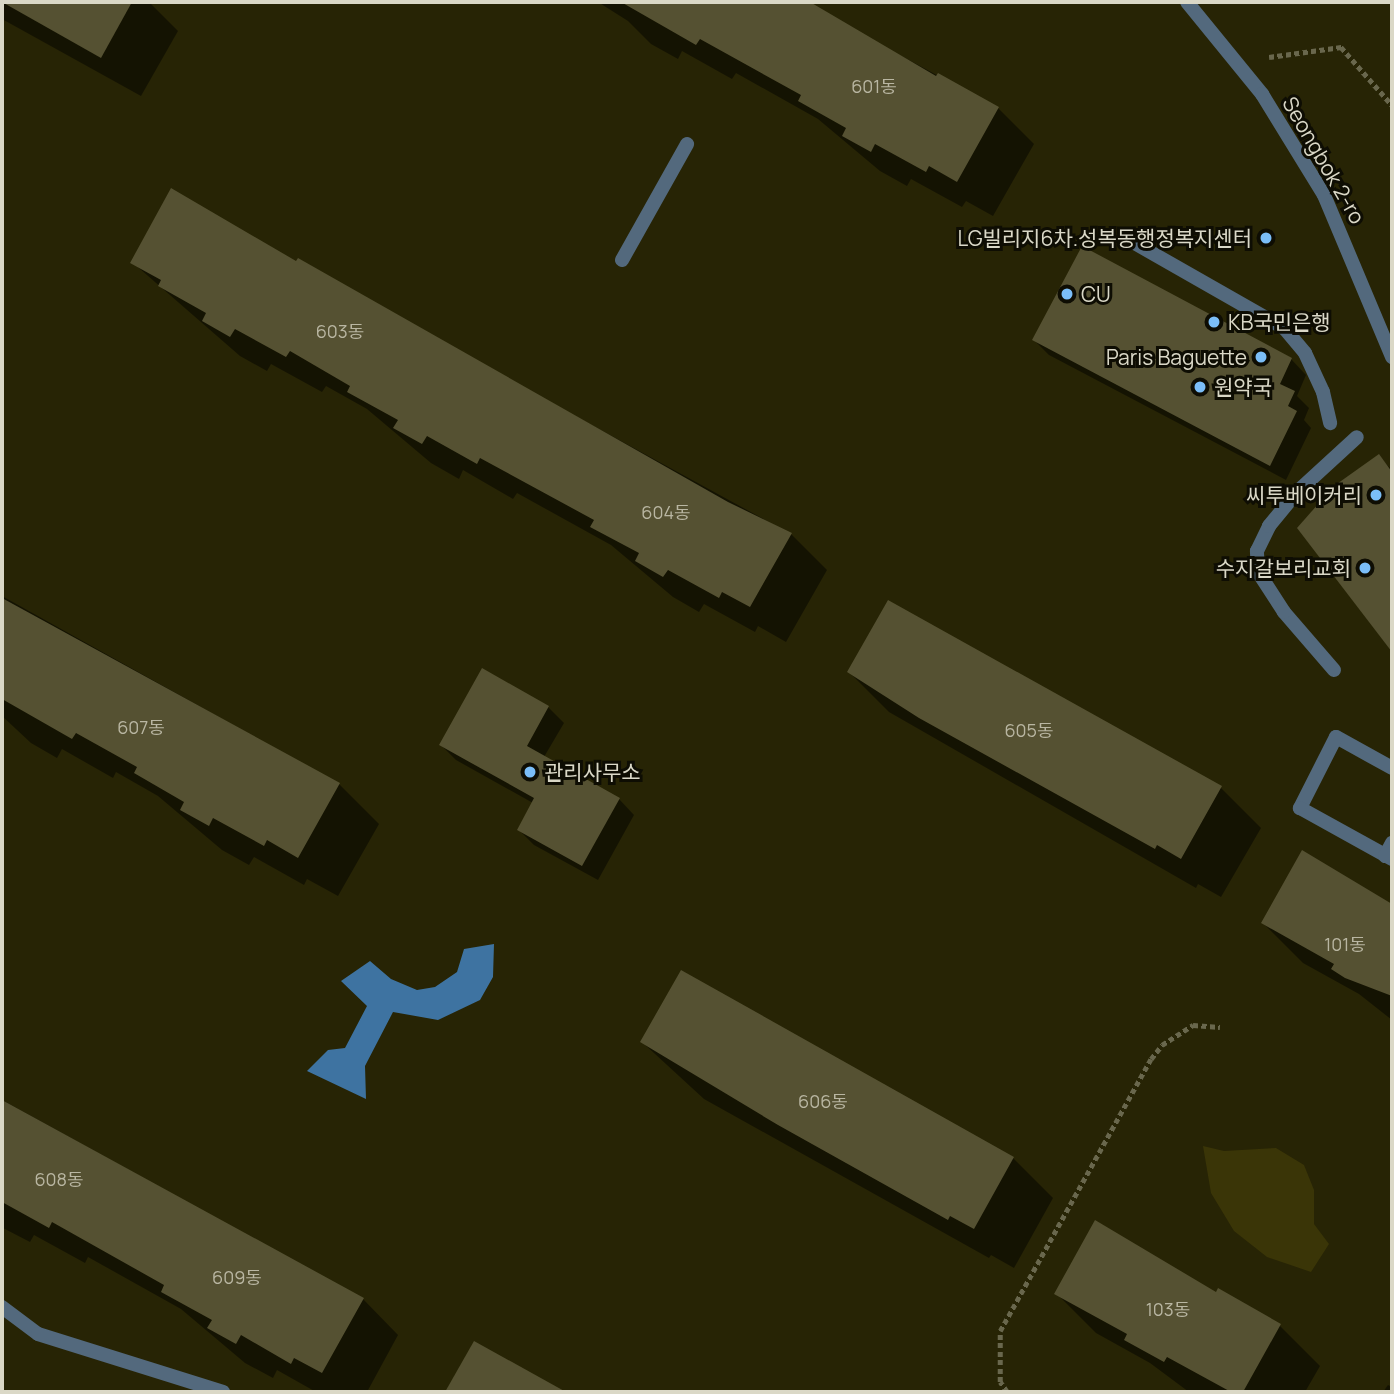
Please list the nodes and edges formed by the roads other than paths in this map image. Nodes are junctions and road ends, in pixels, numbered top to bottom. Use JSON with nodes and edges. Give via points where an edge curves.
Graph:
{"nodes":[{"id":1,"x":1193,"y":4,"type":"edge"},
{"id":2,"x":687,"y":144,"type":"dead end"},
{"id":3,"x":1131,"y":241,"type":"dead end"},
{"id":4,"x":622,"y":260,"type":"dead end"},
{"id":5,"x":1392,"y":357,"type":"edge"},
{"id":6,"x":1330,"y":423,"type":"dead end"},
{"id":7,"x":1357,"y":437,"type":"dead end"},
{"id":8,"x":1334,"y":670,"type":"dead end"},
{"id":9,"x":1392,"y":768,"type":"edge"},
{"id":10,"x":1390,"y":853,"type":"edge"},
{"id":11,"x":2,"y":1307,"type":"edge"},
{"id":12,"x":223,"y":1392,"type":"edge"}],
"edges":[{"from":1,"to":5,"type":"street","name":"Seongbok 2-ro","via":[[1262,94],[1324,195]]},
{"from":2,"to":4,"type":"street"},
{"from":3,"to":6,"type":"street","via":[[1285,329],[1305,353]]},
{"from":7,"to":8,"type":"street","via":[[1297,492],[1269,526],[1257,551],[1258,572]]},
{"from":9,"to":10,"type":"street","via":[[1336,737],[1300,808]]},
{"from":11,"to":12,"type":"street","via":[[38,1334]]}]}
